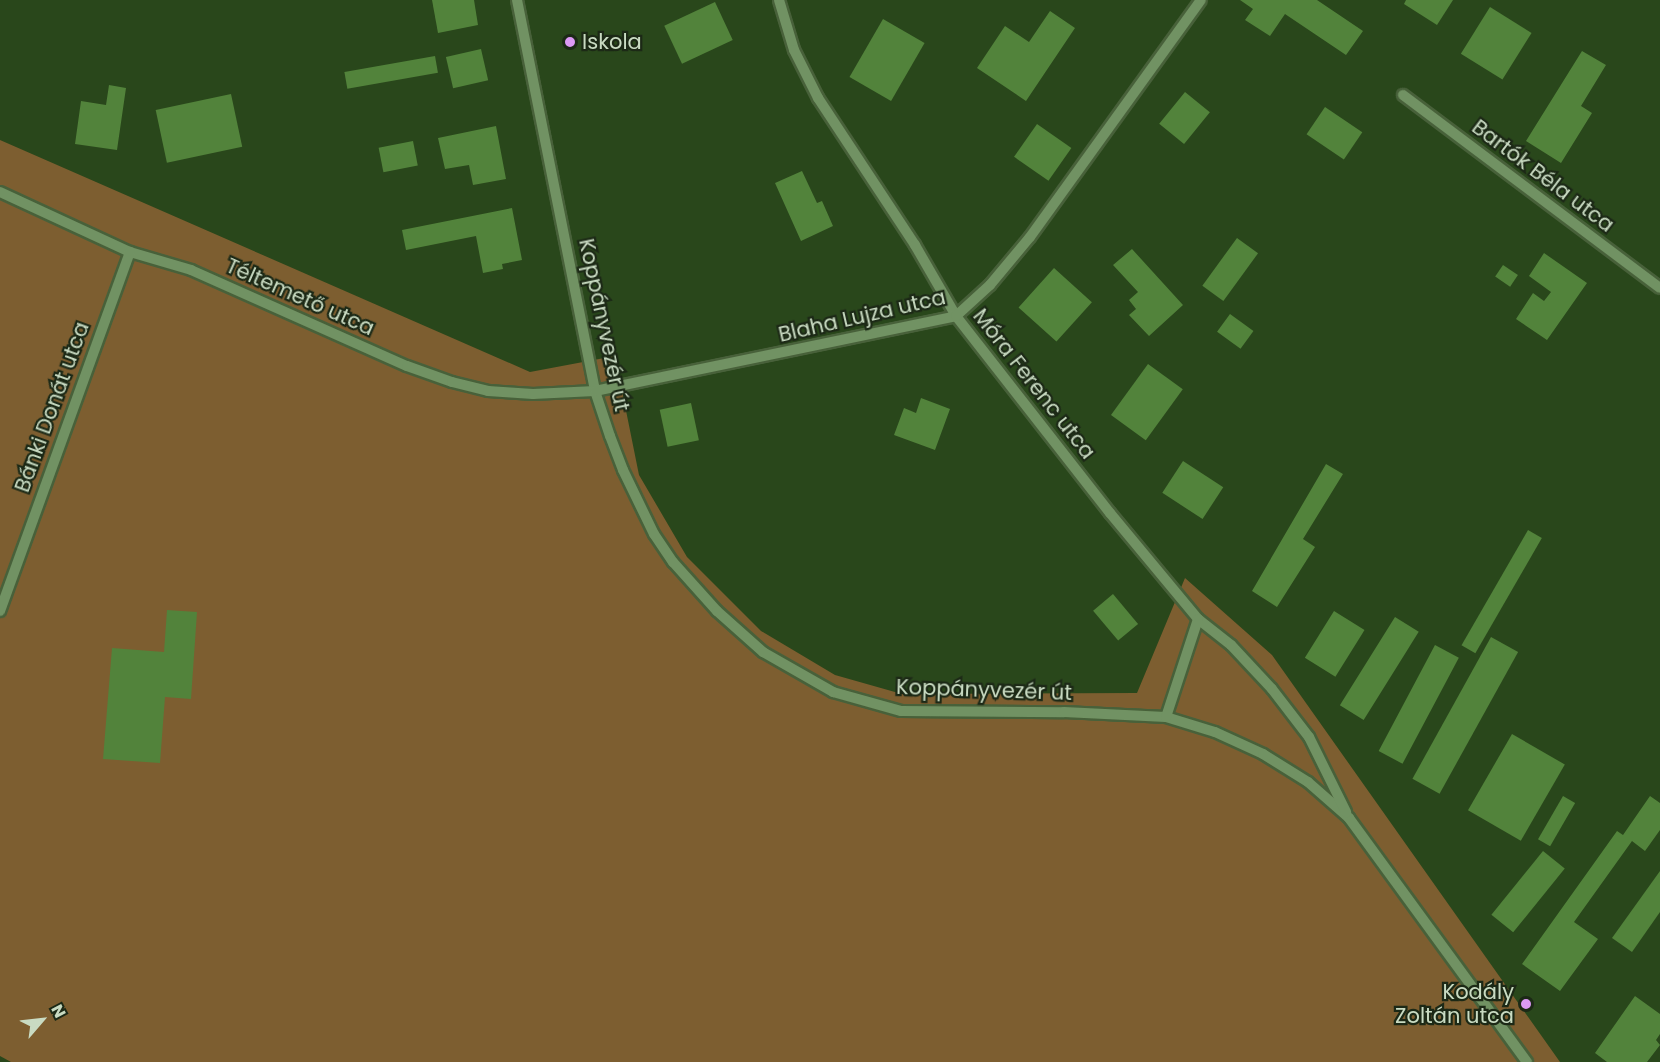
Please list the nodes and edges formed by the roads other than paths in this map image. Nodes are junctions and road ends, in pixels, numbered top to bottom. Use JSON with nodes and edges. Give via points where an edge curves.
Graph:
{"nodes":[{"id":1,"x":518,"y":0,"type":"edge"},
{"id":2,"x":779,"y":0,"type":"edge"},
{"id":3,"x":1201,"y":0,"type":"edge"},
{"id":4,"x":1403,"y":95,"type":"dead end"},
{"id":5,"x":0,"y":192,"type":"edge"},
{"id":6,"x":130,"y":252,"type":"junction"},
{"id":7,"x":1660,"y":288,"type":"edge"},
{"id":8,"x":956,"y":316,"type":"junction"},
{"id":9,"x":595,"y":391,"type":"junction"},
{"id":10,"x":0,"y":611,"type":"edge"},
{"id":11,"x":1198,"y":619,"type":"junction"},
{"id":12,"x":1166,"y":717,"type":"junction"},
{"id":13,"x":1349,"y":818,"type":"junction"},
{"id":14,"x":1527,"y":1062,"type":"edge"}],
"edges":[{"from":1,"to":9,"type":"street","name":"Koppányvezér út"},
{"from":2,"to":8,"type":"street","name":"Móra Ferenc utca","via":[[794,50],[818,98],[915,245]]},
{"from":3,"to":8,"type":"street","name":"Blaha Lujza utca","via":[[1030,237],[990,285]]},
{"from":4,"to":7,"type":"street","name":"Bartók Béla utca"},
{"from":5,"to":6,"type":"street","name":"Téltemető utca"},
{"from":6,"to":9,"type":"street","name":"Téltemető utca","via":[[191,270],[407,366],[452,382],[488,391]]},
{"from":6,"to":10,"type":"street","name":"Bánki Donát utca"},
{"from":8,"to":9,"type":"street","name":"Blaha Lujza utca"},
{"from":8,"to":11,"type":"street","name":"Móra Ferenc utca"},
{"from":9,"to":12,"type":"street","name":"Koppányvezér út","via":[[622,470],[654,534],[673,562],[717,611],[763,652],[833,692],[901,711]]},
{"from":11,"to":12,"type":"street"},
{"from":11,"to":13,"type":"street","name":"Móra Ferenc utca","via":[[1231,645],[1303,729]]},
{"from":12,"to":13,"type":"street","name":"Koppányvezér út","via":[[1263,753],[1308,782]]},
{"from":13,"to":14,"type":"street","name":"Koppányvezér út"}]}
